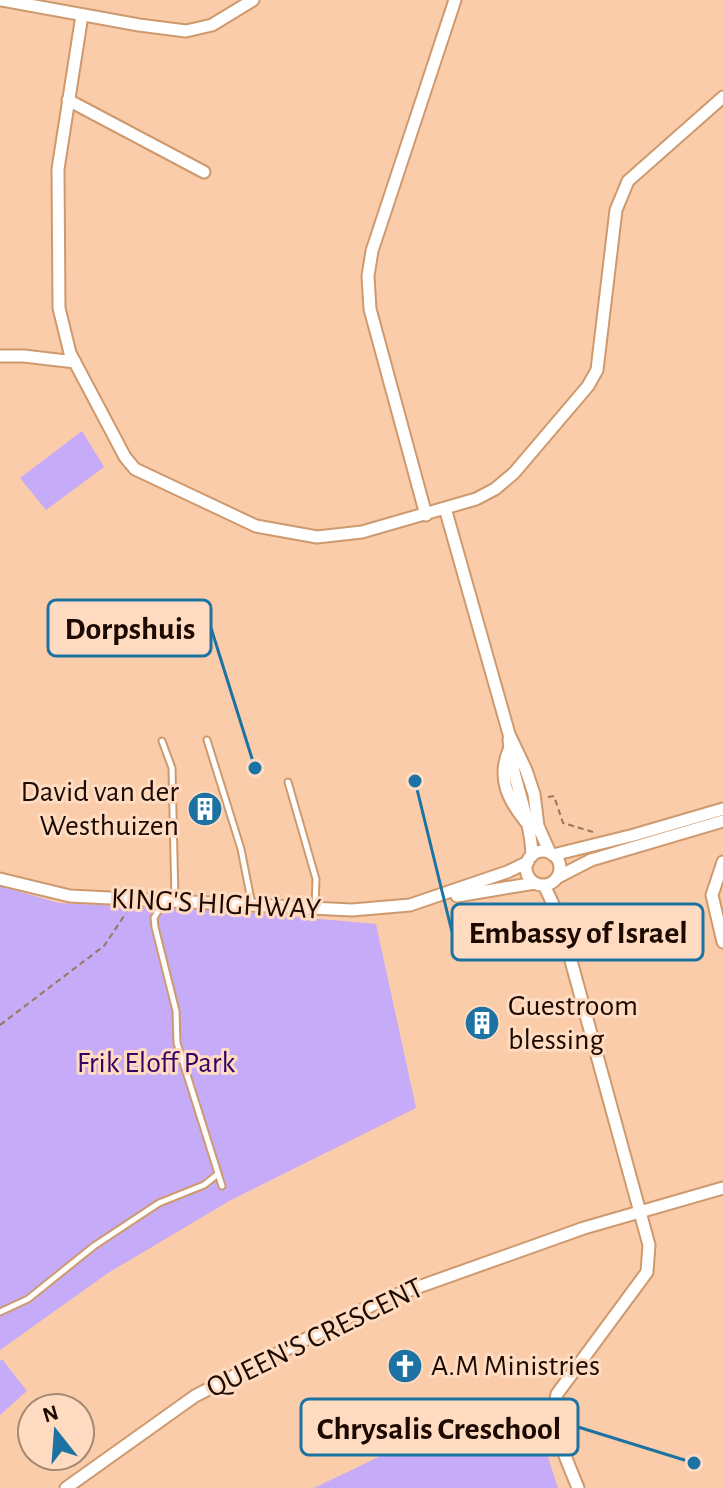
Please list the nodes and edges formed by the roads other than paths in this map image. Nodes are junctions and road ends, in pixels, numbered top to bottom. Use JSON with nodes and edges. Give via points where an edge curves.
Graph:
{"nodes":[{"id":1,"x":2,"y":0,"type":"edge"},
{"id":2,"x":253,"y":0,"type":"edge"},
{"id":3,"x":455,"y":0,"type":"edge"},
{"id":4,"x":82,"y":15,"type":"junction"},
{"id":5,"x":723,"y":97,"type":"edge"},
{"id":6,"x":68,"y":100,"type":"junction"},
{"id":7,"x":204,"y":172,"type":"dead end"},
{"id":8,"x":0,"y":356,"type":"edge"},
{"id":9,"x":75,"y":362,"type":"junction"},
{"id":10,"x":445,"y":508,"type":"junction"},
{"id":11,"x":426,"y":515,"type":"junction"},
{"id":12,"x":509,"y":734,"type":"junction"},
{"id":13,"x":207,"y":740,"type":"dead end"},
{"id":14,"x":162,"y":741,"type":"dead end"},
{"id":15,"x":288,"y":782,"type":"dead end"},
{"id":16,"x":722,"y":817,"type":"edge"},
{"id":17,"x":552,"y":854,"type":"junction"},
{"id":18,"x":530,"y":859,"type":"junction"},
{"id":19,"x":723,"y":862,"type":"edge"},
{"id":20,"x":557,"y":878,"type":"junction"},
{"id":21,"x":0,"y":879,"type":"edge"},
{"id":22,"x":540,"y":884,"type":"junction"},
{"id":23,"x":434,"y":899,"type":"junction"},
{"id":24,"x":169,"y":902,"type":"junction"},
{"id":25,"x":252,"y":905,"type":"junction"},
{"id":26,"x":315,"y":907,"type":"junction"},
{"id":27,"x":559,"y":917,"type":"junction"},
{"id":28,"x":723,"y":942,"type":"edge"},
{"id":29,"x":218,"y":1174,"type":"junction"},
{"id":30,"x":222,"y":1186,"type":"dead end"},
{"id":31,"x":723,"y":1188,"type":"edge"},
{"id":32,"x":641,"y":1211,"type":"junction"},
{"id":33,"x":0,"y":1312,"type":"edge"},
{"id":34,"x":66,"y":1488,"type":"edge"},
{"id":35,"x":578,"y":1488,"type":"edge"}],
"edges":[{"from":1,"to":4,"type":"street"},
{"from":2,"to":4,"type":"street","via":[[212,25],[191,30]]},
{"from":3,"to":11,"type":"street","via":[[368,276],[370,309]]},
{"from":4,"to":6,"type":"street"},
{"from":5,"to":10,"type":"street","via":[[622,191],[600,357],[588,386],[514,473],[476,499]]},
{"from":6,"to":7,"type":"street"},
{"from":6,"to":9,"type":"street","via":[[58,169],[58,298],[61,325]]},
{"from":8,"to":9,"type":"street"},
{"from":9,"to":11,"type":"street","via":[[129,464],[246,522],[317,537],[362,532]]},
{"from":10,"to":11,"type":"street"},
{"from":10,"to":12,"type":"street"},
{"from":12,"to":17,"type":"street"},
{"from":12,"to":18,"type":"street","via":[[529,825]]},
{"from":13,"to":25,"type":"lane","via":[[241,849]]},
{"from":14,"to":24,"type":"lane","via":[[172,768]]},
{"from":15,"to":26,"type":"lane","via":[[316,879]]},
{"from":16,"to":17,"type":"street"},
{"from":16,"to":20,"type":"street","via":[[591,860]]},
{"from":17,"to":18,"type":"street","via":[[540,852]]},
{"from":17,"to":20,"type":"street","via":[[560,867]]},
{"from":18,"to":22,"type":"street","via":[[527,872]]},
{"from":18,"to":23,"type":"street","name":"KING'S HIGHWAY"},
{"from":19,"to":28,"type":"street","via":[[712,892]]},
{"from":20,"to":22,"type":"street"},
{"from":20,"to":27,"type":"street"},
{"from":21,"to":24,"type":"street","name":"KING'S HIGHWAY","via":[[70,896]]},
{"from":22,"to":23,"type":"street","name":"KING'S HIGHWAY"},
{"from":22,"to":27,"type":"street"},
{"from":23,"to":26,"type":"street","name":"KING'S HIGHWAY","via":[[388,908]]},
{"from":24,"to":25,"type":"street","name":"KING'S HIGHWAY"},
{"from":24,"to":29,"type":"lane","via":[[154,918],[155,927],[176,1011],[177,1043]]},
{"from":25,"to":26,"type":"street","name":"KING'S HIGHWAY"},
{"from":27,"to":32,"type":"street"},
{"from":29,"to":30,"type":"lane"},
{"from":29,"to":33,"type":"lane","via":[[159,1203],[28,1299]]},
{"from":31,"to":32,"type":"street","name":"QUEEN'S CRESCENT"},
{"from":32,"to":34,"type":"street","name":"QUEEN'S CRESCENT","via":[[382,1300],[195,1396]]},
{"from":32,"to":35,"type":"street","via":[[649,1245],[647,1272],[555,1401],[556,1421]]}]}
